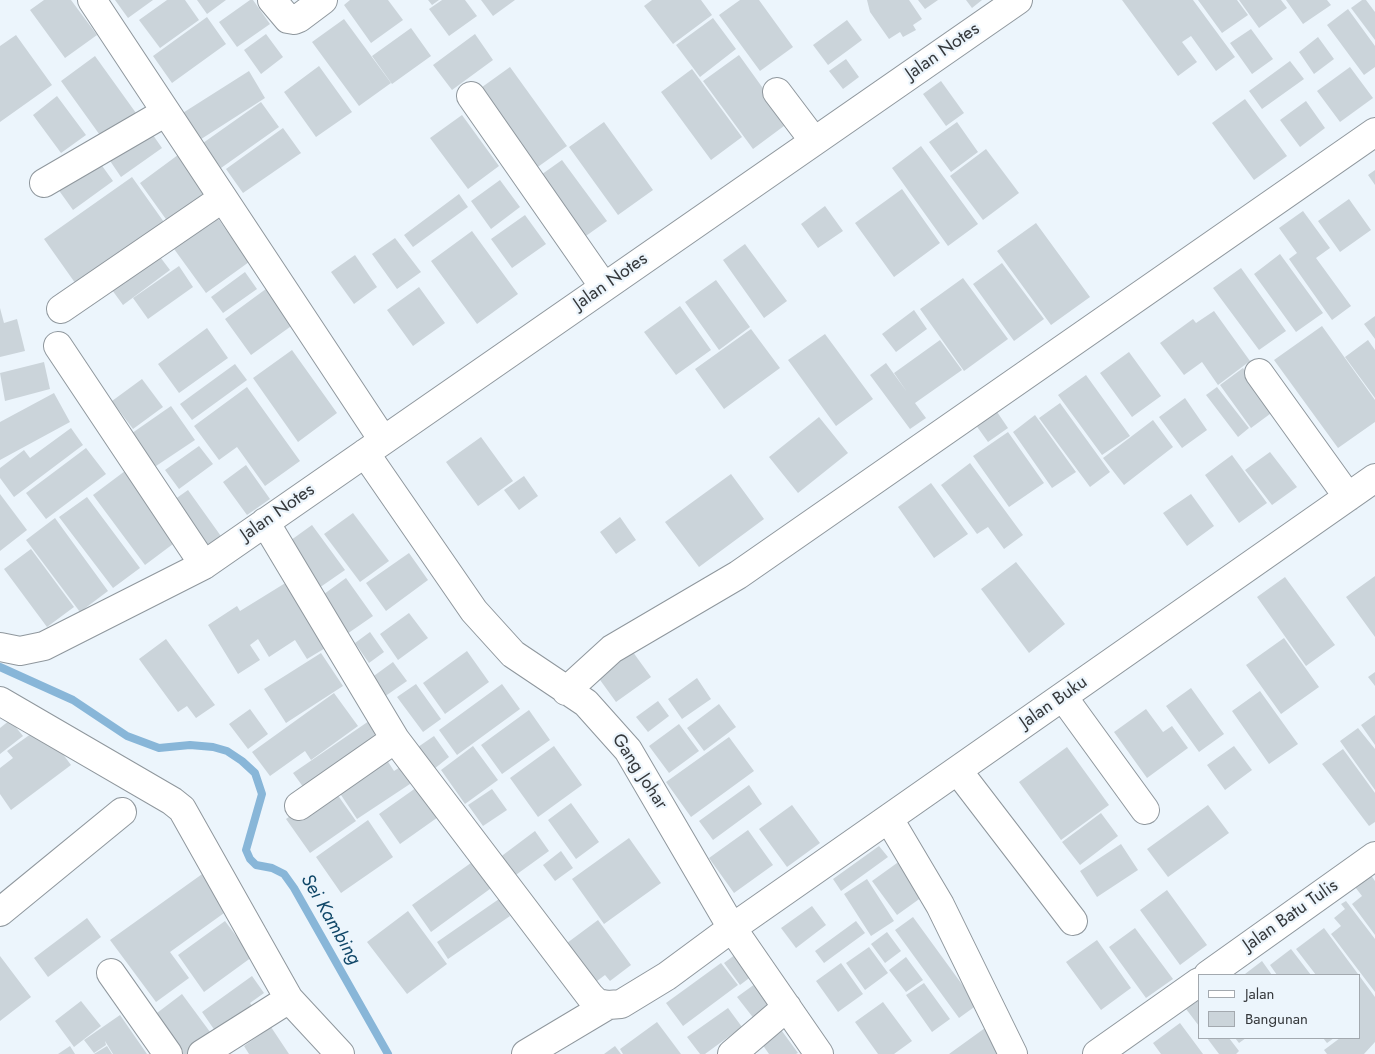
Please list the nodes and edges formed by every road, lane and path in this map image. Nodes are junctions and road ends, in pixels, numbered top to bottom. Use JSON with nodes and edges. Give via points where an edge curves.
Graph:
{"nodes":[{"id":1,"x":92,"y":0,"type":"edge"},
{"id":2,"x":272,"y":0,"type":"edge"},
{"id":3,"x":323,"y":0,"type":"edge"},
{"id":4,"x":1018,"y":0,"type":"edge"},
{"id":5,"x":777,"y":92,"type":"dead end"},
{"id":6,"x":471,"y":96,"type":"dead end"},
{"id":7,"x":166,"y":112,"type":"junction"},
{"id":8,"x":1375,"y":132,"type":"edge"},
{"id":9,"x":814,"y":141,"type":"junction"},
{"id":10,"x":44,"y":184,"type":"dead end"},
{"id":11,"x":224,"y":198,"type":"junction"},
{"id":12,"x":604,"y":287,"type":"junction"},
{"id":13,"x":60,"y":309,"type":"dead end"},
{"id":14,"x":58,"y":346,"type":"dead end"},
{"id":15,"x":1259,"y":373,"type":"dead end"},
{"id":16,"x":374,"y":446,"type":"junction"},
{"id":17,"x":1375,"y":478,"type":"edge"},
{"id":18,"x":1348,"y":497,"type":"junction"},
{"id":19,"x":265,"y":522,"type":"junction"},
{"id":20,"x":204,"y":565,"type":"junction"},
{"id":21,"x":0,"y":647,"type":"edge"},
{"id":22,"x":566,"y":691,"type":"junction"},
{"id":23,"x":1063,"y":697,"type":"junction"},
{"id":24,"x":0,"y":701,"type":"edge"},
{"id":25,"x":395,"y":739,"type":"junction"},
{"id":26,"x":958,"y":771,"type":"junction"},
{"id":27,"x":299,"y":806,"type":"dead end"},
{"id":28,"x":1145,"y":810,"type":"dead end"},
{"id":29,"x":122,"y":812,"type":"dead end"},
{"id":30,"x":888,"y":819,"type":"junction"},
{"id":31,"x":1375,"y":856,"type":"edge"},
{"id":32,"x":0,"y":912,"type":"edge"},
{"id":33,"x":1074,"y":921,"type":"dead end"},
{"id":34,"x":732,"y":928,"type":"junction"},
{"id":35,"x":111,"y":973,"type":"dead end"},
{"id":36,"x":1209,"y":974,"type":"edge"},
{"id":37,"x":1198,"y":983,"type":"edge"},
{"id":38,"x":289,"y":999,"type":"junction"},
{"id":39,"x":608,"y":1005,"type":"junction"},
{"id":40,"x":787,"y":1007,"type":"junction"},
{"id":41,"x":168,"y":1054,"type":"edge"},
{"id":42,"x":202,"y":1054,"type":"edge"},
{"id":43,"x":340,"y":1054,"type":"edge"},
{"id":44,"x":526,"y":1054,"type":"edge"},
{"id":45,"x":732,"y":1054,"type":"edge"},
{"id":46,"x":819,"y":1054,"type":"edge"},
{"id":47,"x":1013,"y":1054,"type":"edge"},
{"id":48,"x":1097,"y":1054,"type":"edge"}],
"edges":[{"from":1,"to":7,"type":"street","name":"Gang Johar"},
{"from":2,"to":3,"type":"street","via":[[288,19],[294,20]]},
{"from":4,"to":9,"type":"street","name":"Jalan Notes"},
{"from":5,"to":9,"type":"street"},
{"from":6,"to":12,"type":"street"},
{"from":7,"to":10,"type":"street"},
{"from":7,"to":11,"type":"street","name":"Gang Johar"},
{"from":8,"to":22,"type":"street","via":[[738,575],[612,648]]},
{"from":9,"to":12,"type":"street","name":"Jalan Notes"},
{"from":11,"to":13,"type":"street"},
{"from":11,"to":16,"type":"street","name":"Gang Johar"},
{"from":12,"to":16,"type":"street","name":"Jalan Notes"},
{"from":14,"to":20,"type":"street"},
{"from":15,"to":18,"type":"street"},
{"from":16,"to":19,"type":"street","name":"Jalan Notes"},
{"from":16,"to":22,"type":"street","name":"Gang Johar","via":[[474,611],[513,654]]},
{"from":17,"to":18,"type":"street","name":"Jalan Buku"},
{"from":18,"to":23,"type":"street","name":"Jalan Buku"},
{"from":19,"to":20,"type":"street","name":"Jalan Notes"},
{"from":19,"to":25,"type":"street"},
{"from":20,"to":21,"type":"street","name":"Jalan Notes","via":[[44,646],[20,650]]},
{"from":22,"to":34,"type":"street","name":"Gang Johar","via":[[586,703],[628,750]]},
{"from":23,"to":26,"type":"street","name":"Jalan Buku"},
{"from":23,"to":28,"type":"street"},
{"from":24,"to":38,"type":"street","via":[[172,801],[182,810]]},
{"from":25,"to":27,"type":"street"},
{"from":25,"to":39,"type":"street","via":[[590,996],[597,1003]]},
{"from":26,"to":30,"type":"street","name":"Jalan Buku"},
{"from":26,"to":33,"type":"street"},
{"from":29,"to":32,"type":"street"},
{"from":30,"to":34,"type":"street","name":"Jalan Buku"},
{"from":30,"to":47,"type":"street","via":[[940,905]]},
{"from":31,"to":36,"type":"street","name":"Jalan Batu Tulis"},
{"from":34,"to":39,"type":"street","name":"Jalan Buku","via":[[667,976],[621,1004]]},
{"from":34,"to":40,"type":"street","name":"Gang Johar"},
{"from":35,"to":41,"type":"street"},
{"from":37,"to":48,"type":"street"},
{"from":38,"to":42,"type":"street"},
{"from":38,"to":43,"type":"street"},
{"from":39,"to":44,"type":"street","name":"Jalan Buku"},
{"from":40,"to":45,"type":"street"},
{"from":40,"to":46,"type":"street","name":"Gang Johar"}]}
